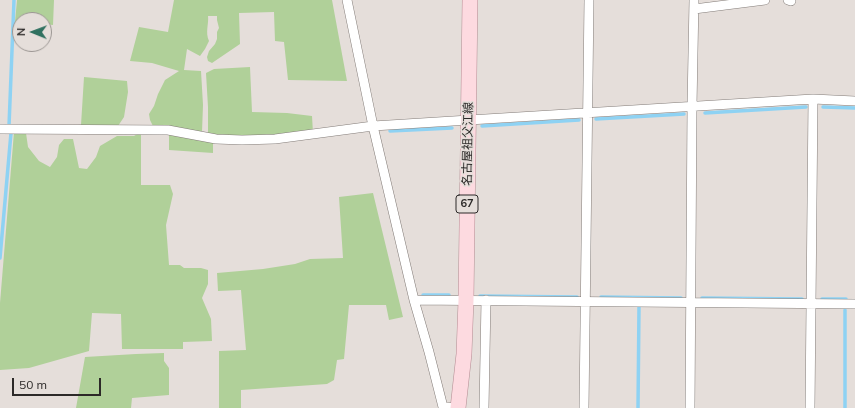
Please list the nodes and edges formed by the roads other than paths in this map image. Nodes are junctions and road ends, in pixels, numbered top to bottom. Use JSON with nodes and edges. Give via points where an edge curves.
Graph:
{"nodes":[{"id":1,"x":347,"y":0,"type":"edge"},
{"id":2,"x":470,"y":0,"type":"edge"},
{"id":3,"x":589,"y":0,"type":"edge"},
{"id":4,"x":765,"y":0,"type":"edge"},
{"id":5,"x":694,"y":4,"type":"edge"},
{"id":6,"x":814,"y":99,"type":"junction"},
{"id":7,"x":855,"y":101,"type":"edge"},
{"id":8,"x":692,"y":106,"type":"junction"},
{"id":9,"x":587,"y":113,"type":"junction"},
{"id":10,"x":469,"y":120,"type":"junction"},
{"id":11,"x":373,"y":126,"type":"junction"},
{"id":12,"x":0,"y":129,"type":"edge"},
{"id":13,"x":414,"y":300,"type":"junction"},
{"id":14,"x":466,"y":300,"type":"junction"},
{"id":15,"x":486,"y":300,"type":"junction"},
{"id":16,"x":585,"y":301,"type":"junction"},
{"id":17,"x":691,"y":302,"type":"junction"},
{"id":18,"x":811,"y":304,"type":"junction"},
{"id":19,"x":855,"y":304,"type":"edge"},
{"id":20,"x":458,"y":408,"type":"edge"},
{"id":21,"x":484,"y":408,"type":"edge"},
{"id":22,"x":584,"y":408,"type":"edge"},
{"id":23,"x":690,"y":408,"type":"edge"},
{"id":24,"x":810,"y":408,"type":"edge"}],
"edges":[{"from":1,"to":11,"type":"street"},
{"from":2,"to":10,"type":"main road","name":"名古屋祖父江線","number":"67"},
{"from":3,"to":9,"type":"street"},
{"from":4,"to":5,"type":"street"},
{"from":5,"to":8,"type":"street"},
{"from":6,"to":7,"type":"street"},
{"from":6,"to":8,"type":"street"},
{"from":6,"to":18,"type":"street"},
{"from":8,"to":9,"type":"street"},
{"from":8,"to":17,"type":"street"},
{"from":9,"to":10,"type":"street"},
{"from":9,"to":16,"type":"street"},
{"from":10,"to":11,"type":"street"},
{"from":10,"to":14,"type":"main road","name":"名古屋祖父江線","number":"67"},
{"from":11,"to":12,"type":"street","via":[[275,139],[242,140],[216,139],[168,130]]},
{"from":11,"to":13,"type":"street"},
{"from":13,"to":14,"type":"street"},
{"from":13,"to":20,"type":"street","via":[[443,407]]},
{"from":14,"to":15,"type":"street"},
{"from":14,"to":20,"type":"main road","name":"名古屋祖父江線","number":"67"},
{"from":15,"to":16,"type":"street"},
{"from":15,"to":21,"type":"street"},
{"from":16,"to":17,"type":"street"},
{"from":16,"to":22,"type":"street"},
{"from":17,"to":18,"type":"street"},
{"from":17,"to":23,"type":"street"},
{"from":18,"to":19,"type":"street"},
{"from":18,"to":24,"type":"street"}]}
